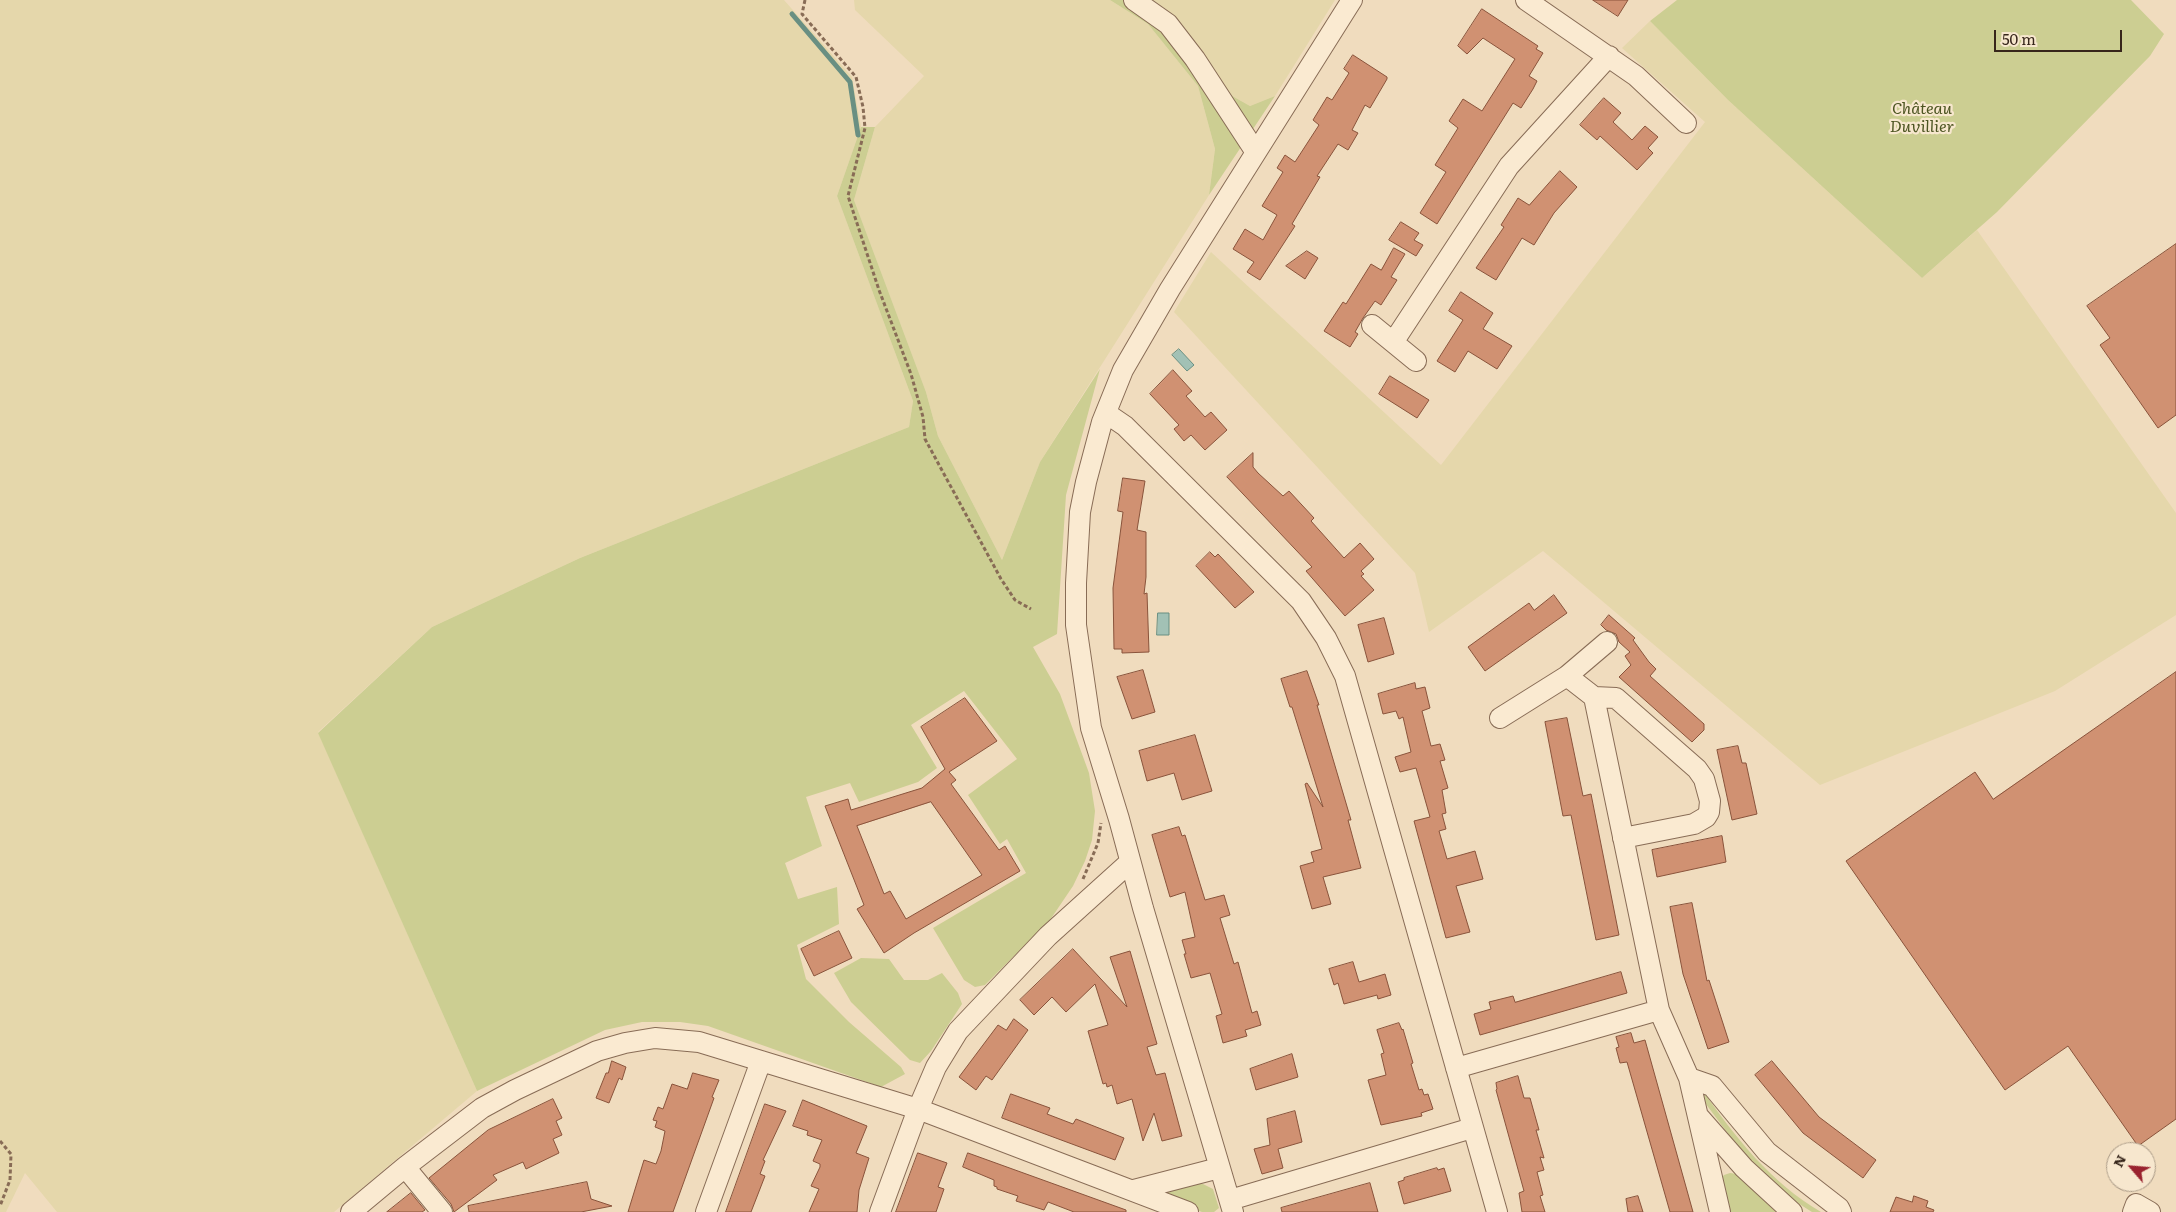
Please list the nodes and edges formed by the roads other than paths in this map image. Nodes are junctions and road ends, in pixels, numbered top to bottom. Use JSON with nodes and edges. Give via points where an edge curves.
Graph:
{"nodes":[{"id":1,"x":1134,"y":0,"type":"edge"},
{"id":2,"x":1352,"y":0,"type":"edge"},
{"id":3,"x":1526,"y":0,"type":"edge"},
{"id":4,"x":1609,"y":56,"type":"junction"},
{"id":5,"x":1686,"y":123,"type":"dead end"},
{"id":6,"x":1255,"y":151,"type":"junction"},
{"id":7,"x":1372,"y":325,"type":"dead end"},
{"id":8,"x":1394,"y":341,"type":"junction"},
{"id":9,"x":1416,"y":362,"type":"dead end"},
{"id":10,"x":1106,"y":412,"type":"junction"},
{"id":11,"x":1607,"y":642,"type":"dead end"},
{"id":12,"x":1567,"y":676,"type":"junction"},
{"id":13,"x":1594,"y":696,"type":"junction"},
{"id":14,"x":1500,"y":718,"type":"dead end"},
{"id":15,"x":1623,"y":838,"type":"junction"},
{"id":16,"x":1130,"y":862,"type":"junction"},
{"id":17,"x":1659,"y":1010,"type":"junction"},
{"id":18,"x":761,"y":1061,"type":"junction"},
{"id":19,"x":1456,"y":1068,"type":"junction"},
{"id":20,"x":1689,"y":1078,"type":"junction"},
{"id":21,"x":918,"y":1109,"type":"junction"},
{"id":22,"x":1697,"y":1115,"type":"junction"},
{"id":23,"x":1472,"y":1128,"type":"junction"},
{"id":24,"x":405,"y":1167,"type":"junction"},
{"id":25,"x":1219,"y":1168,"type":"junction"},
{"id":26,"x":1134,"y":1190,"type":"junction"},
{"id":27,"x":1231,"y":1206,"type":"edge"},
{"id":28,"x":351,"y":1212,"type":"edge"},
{"id":29,"x":442,"y":1212,"type":"edge"},
{"id":30,"x":706,"y":1212,"type":"edge"},
{"id":31,"x":880,"y":1212,"type":"edge"},
{"id":32,"x":1188,"y":1212,"type":"edge"},
{"id":33,"x":1497,"y":1212,"type":"edge"},
{"id":34,"x":1720,"y":1212,"type":"edge"},
{"id":35,"x":1792,"y":1212,"type":"edge"},
{"id":36,"x":1841,"y":1212,"type":"edge"},
{"id":37,"x":2133,"y":1212,"type":"edge"},
{"id":38,"x":2150,"y":1212,"type":"edge"}],
"edges":[{"from":1,"to":6,"type":"street","via":[[1168,24]]},
{"from":2,"to":6,"type":"street"},
{"from":3,"to":4,"type":"street"},
{"from":4,"to":5,"type":"street","via":[[1636,76]]},
{"from":4,"to":8,"type":"street","via":[[1509,166]]},
{"from":6,"to":10,"type":"street","via":[[1123,370]]},
{"from":7,"to":8,"type":"street"},
{"from":8,"to":9,"type":"street"},
{"from":10,"to":16,"type":"street","via":[[1080,512],[1076,624],[1091,728]]},
{"from":10,"to":19,"type":"street","via":[[1126,426],[1300,602],[1326,638],[1345,676]]},
{"from":11,"to":12,"type":"street"},
{"from":12,"to":13,"type":"street"},
{"from":12,"to":14,"type":"street"},
{"from":13,"to":15,"type":"street"},
{"from":13,"to":15,"type":"street","via":[[1616,698],[1697,768],[1710,801],[1706,817],[1694,824]]},
{"from":15,"to":17,"type":"street"},
{"from":16,"to":21,"type":"street","via":[[1048,936],[958,1031],[936,1067]]},
{"from":16,"to":25,"type":"street"},
{"from":17,"to":19,"type":"street"},
{"from":17,"to":20,"type":"street"},
{"from":18,"to":21,"type":"street"},
{"from":18,"to":24,"type":"street","via":[[699,1042],[655,1038],[597,1051],[482,1108]]},
{"from":18,"to":30,"type":"street"},
{"from":19,"to":23,"type":"street"},
{"from":20,"to":22,"type":"street"},
{"from":20,"to":36,"type":"street","via":[[1712,1086],[1767,1152]]},
{"from":21,"to":26,"type":"street"},
{"from":21,"to":31,"type":"street"},
{"from":22,"to":34,"type":"street"},
{"from":22,"to":35,"type":"street","via":[[1744,1168]]},
{"from":23,"to":27,"type":"street"},
{"from":23,"to":33,"type":"street"},
{"from":24,"to":28,"type":"street"},
{"from":24,"to":29,"type":"street"},
{"from":25,"to":26,"type":"street"},
{"from":25,"to":27,"type":"street"},
{"from":26,"to":32,"type":"street"},
{"from":37,"to":38,"type":"street","via":[[2136,1204]]}]}
